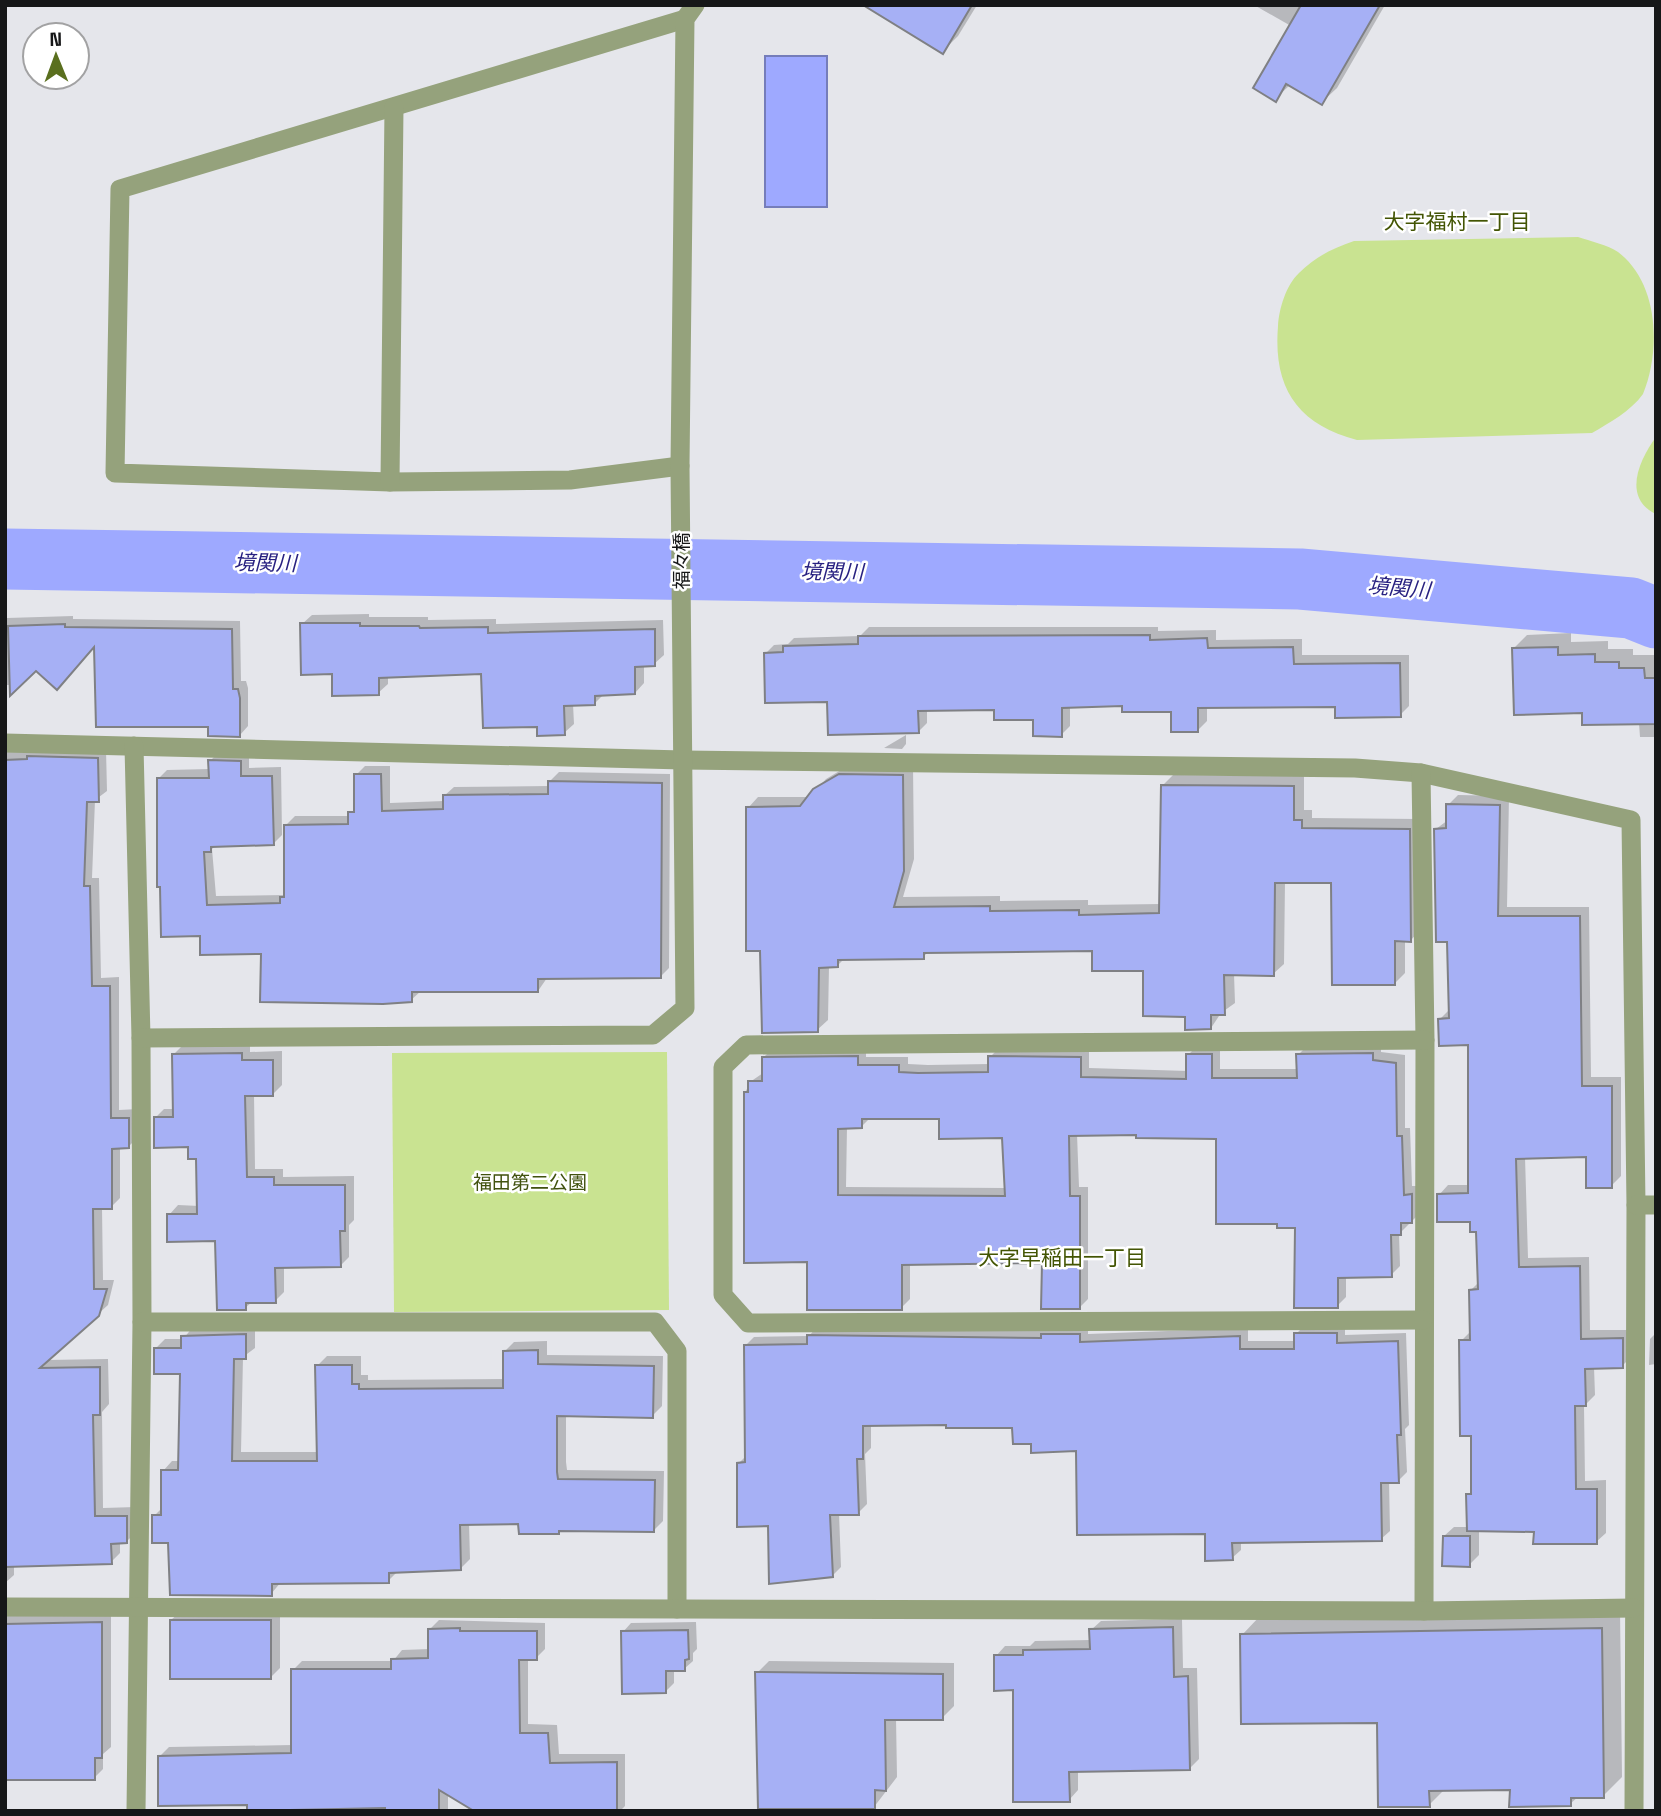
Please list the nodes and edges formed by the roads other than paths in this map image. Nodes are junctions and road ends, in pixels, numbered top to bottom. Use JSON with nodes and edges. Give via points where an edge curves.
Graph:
{"nodes":[{"id":1,"x":690,"y":12,"type":"edge"},
{"id":2,"x":394,"y":107,"type":"junction"},
{"id":3,"x":680,"y":466,"type":"junction"},
{"id":4,"x":390,"y":482,"type":"junction"},
{"id":5,"x":5,"y":743,"type":"edge"},
{"id":6,"x":134,"y":746,"type":"junction"},
{"id":7,"x":683,"y":760,"type":"junction"},
{"id":8,"x":1421,"y":773,"type":"junction"},
{"id":9,"x":141,"y":1038,"type":"junction"},
{"id":10,"x":1425,"y":1040,"type":"junction"},
{"id":11,"x":1646,"y":1205,"type":"edge"},
{"id":12,"x":1423,"y":1320,"type":"junction"},
{"id":13,"x":142,"y":1322,"type":"junction"},
{"id":14,"x":137,"y":1606,"type":"junction"},
{"id":15,"x":5,"y":1607,"type":"edge"},
{"id":16,"x":1634,"y":1608,"type":"junction"},
{"id":17,"x":677,"y":1609,"type":"junction"},
{"id":18,"x":1424,"y":1611,"type":"junction"},
{"id":19,"x":136,"y":1811,"type":"edge"},
{"id":20,"x":1634,"y":1811,"type":"edge"}],
"edges":[{"from":1,"to":2,"type":"street"},
{"from":1,"to":3,"type":"street","name":"福々橋"},
{"from":2,"to":4,"type":"street"},
{"from":2,"to":4,"type":"street","via":[[120,189],[116,473]]},
{"from":3,"to":4,"type":"street","via":[[570,480]]},
{"from":3,"to":7,"type":"street","name":"福々橋"},
{"from":5,"to":6,"type":"street"},
{"from":6,"to":7,"type":"street"},
{"from":6,"to":9,"type":"street"},
{"from":7,"to":8,"type":"street","via":[[1356,768]]},
{"from":7,"to":9,"type":"street","name":"福々橋","via":[[685,1008],[653,1035]]},
{"from":8,"to":10,"type":"street"},
{"from":8,"to":11,"type":"street","via":[[1631,820]]},
{"from":9,"to":13,"type":"street"},
{"from":10,"to":12,"type":"street"},
{"from":10,"to":12,"type":"street","via":[[746,1045],[723,1067],[723,1295],[748,1323]]},
{"from":11,"to":16,"type":"street"},
{"from":12,"to":18,"type":"street"},
{"from":13,"to":14,"type":"street"},
{"from":13,"to":17,"type":"street","via":[[655,1322],[677,1351]]},
{"from":14,"to":15,"type":"street"},
{"from":14,"to":17,"type":"street"},
{"from":14,"to":19,"type":"street"},
{"from":16,"to":18,"type":"street"},
{"from":16,"to":20,"type":"street"},
{"from":17,"to":18,"type":"street"}]}
